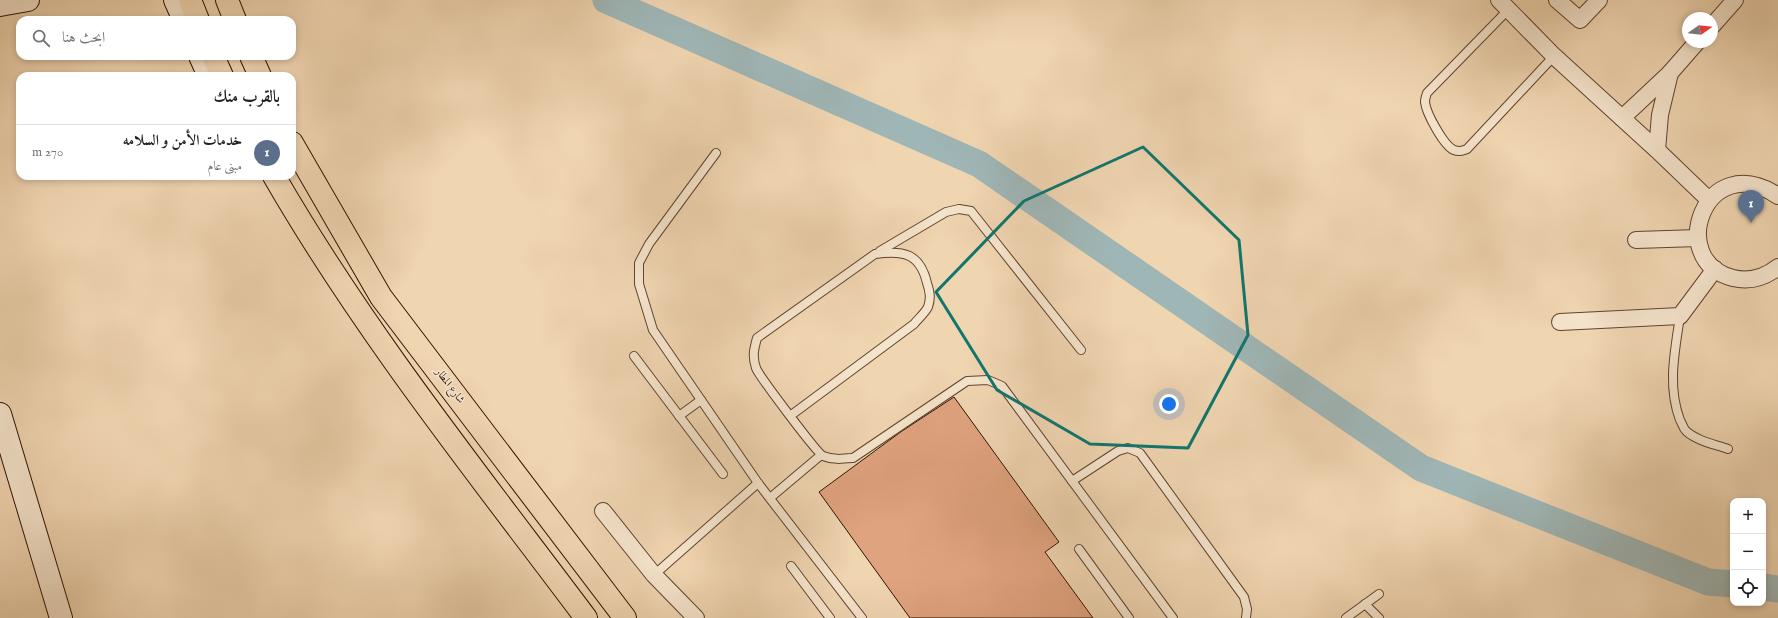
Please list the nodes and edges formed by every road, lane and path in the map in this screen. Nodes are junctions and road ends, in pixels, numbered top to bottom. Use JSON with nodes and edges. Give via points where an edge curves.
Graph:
{"nodes":[{"id":1,"x":28,"y":0,"type":"edge"},
{"id":2,"x":175,"y":0,"type":"edge"},
{"id":3,"x":190,"y":0,"type":"edge"},
{"id":4,"x":227,"y":0,"type":"edge"},
{"id":5,"x":1557,"y":0,"type":"edge"},
{"id":6,"x":1599,"y":0,"type":"edge"},
{"id":7,"x":1735,"y":0,"type":"edge"},
{"id":8,"x":0,"y":5,"type":"edge"},
{"id":9,"x":1503,"y":5,"type":"edge"},
{"id":10,"x":182,"y":16,"type":"edge"},
{"id":11,"x":196,"y":16,"type":"edge"},
{"id":12,"x":233,"y":16,"type":"edge"},
{"id":13,"x":1718,"y":19,"type":"edge"},
{"id":14,"x":1692,"y":48,"type":"edge"},
{"id":15,"x":1554,"y":56,"type":"junction"},
{"id":16,"x":202,"y":60,"type":"edge"},
{"id":17,"x":215,"y":60,"type":"edge"},
{"id":18,"x":253,"y":60,"type":"edge"},
{"id":19,"x":207,"y":72,"type":"edge"},
{"id":20,"x":220,"y":72,"type":"edge"},
{"id":21,"x":258,"y":72,"type":"edge"},
{"id":22,"x":1670,"y":73,"type":"junction"},
{"id":23,"x":1622,"y":118,"type":"junction"},
{"id":24,"x":296,"y":150,"type":"edge"},
{"id":25,"x":1657,"y":150,"type":"junction"},
{"id":26,"x":716,"y":153,"type":"dead end"},
{"id":27,"x":276,"y":180,"type":"edge"},
{"id":28,"x":1778,"y":196,"type":"edge"},
{"id":29,"x":1709,"y":200,"type":"junction"},
{"id":30,"x":1698,"y":238,"type":"junction"},
{"id":31,"x":1636,"y":240,"type":"dead end"},
{"id":32,"x":876,"y":254,"type":"junction"},
{"id":33,"x":1778,"y":267,"type":"edge"},
{"id":34,"x":1715,"y":269,"type":"junction"},
{"id":35,"x":1680,"y":316,"type":"junction"},
{"id":36,"x":1560,"y":322,"type":"dead end"},
{"id":37,"x":1081,"y":350,"type":"dead end"},
{"id":38,"x":634,"y":356,"type":"dead end"},
{"id":39,"x":701,"y":400,"type":"junction"},
{"id":40,"x":0,"y":414,"type":"edge"},
{"id":41,"x":679,"y":416,"type":"junction"},
{"id":42,"x":790,"y":416,"type":"junction"},
{"id":43,"x":1728,"y":449,"type":"dead end"},
{"id":44,"x":821,"y":455,"type":"junction"},
{"id":45,"x":723,"y":474,"type":"dead end"},
{"id":46,"x":1072,"y":481,"type":"junction"},
{"id":47,"x":758,"y":483,"type":"junction"},
{"id":48,"x":770,"y":498,"type":"junction"},
{"id":49,"x":603,"y":511,"type":"dead end"},
{"id":50,"x":1079,"y":549,"type":"dead end"},
{"id":51,"x":791,"y":566,"type":"dead end"},
{"id":52,"x":654,"y":575,"type":"junction"},
{"id":53,"x":1379,"y":594,"type":"dead end"},
{"id":54,"x":1365,"y":604,"type":"junction"},
{"id":55,"x":62,"y":618,"type":"edge"},
{"id":56,"x":586,"y":618,"type":"edge"},
{"id":57,"x":625,"y":618,"type":"edge"},
{"id":58,"x":696,"y":618,"type":"edge"},
{"id":59,"x":830,"y":618,"type":"edge"},
{"id":60,"x":862,"y":618,"type":"edge"},
{"id":61,"x":1129,"y":618,"type":"edge"},
{"id":62,"x":1173,"y":618,"type":"edge"},
{"id":63,"x":1246,"y":618,"type":"edge"},
{"id":64,"x":1346,"y":618,"type":"edge"},
{"id":65,"x":1379,"y":618,"type":"edge"}],
"edges":[{"from":1,"to":8,"type":"street"},
{"from":2,"to":10,"type":"street"},
{"from":3,"to":11,"type":"main road"},
{"from":4,"to":12,"type":"main road"},
{"from":5,"to":6,"type":"street","via":[[1580,20]]},
{"from":7,"to":13,"type":"street"},
{"from":9,"to":15,"type":"street"},
{"from":9,"to":15,"type":"lane","via":[[1427,93],[1424,100],[1437,131],[1453,150],[1467,150]]},
{"from":14,"to":22,"type":"street"},
{"from":15,"to":23,"type":"street"},
{"from":16,"to":19,"type":"street"},
{"from":17,"to":20,"type":"main road"},
{"from":18,"to":21,"type":"main road"},
{"from":22,"to":23,"type":"street"},
{"from":22,"to":25,"type":"street","via":[[1660,115]]},
{"from":23,"to":25,"type":"street"},
{"from":24,"to":57,"type":"main road","name":"شارع المطار","via":[[381,297]]},
{"from":25,"to":29,"type":"street"},
{"from":26,"to":39,"type":"lane","via":[[649,244],[639,263],[639,284],[653,330]]},
{"from":27,"to":56,"type":"main road","via":[[360,314]]},
{"from":28,"to":29,"type":"street","via":[[1765,187],[1750,183],[1735,184],[1720,190]]},
{"from":29,"to":30,"type":"street","via":[[1701,212]]},
{"from":30,"to":31,"type":"street"},
{"from":30,"to":34,"type":"street","via":[[1704,255]]},
{"from":32,"to":37,"type":"lane","via":[[946,212],[959,209],[971,211]]},
{"from":32,"to":42,"type":"lane","via":[[757,338],[753,355],[757,370]]},
{"from":32,"to":42,"type":"lane","via":[[893,251],[909,255],[924,269],[931,296],[927,308],[914,324]]},
{"from":33,"to":34,"type":"street","via":[[1769,274],[1755,279],[1741,280]]},
{"from":34,"to":35,"type":"street"},
{"from":35,"to":36,"type":"street"},
{"from":35,"to":43,"type":"lane","via":[[1672,368],[1677,411],[1685,430],[1699,440]]},
{"from":38,"to":41,"type":"lane"},
{"from":39,"to":41,"type":"lane"},
{"from":39,"to":47,"type":"lane"},
{"from":40,"to":55,"type":"street"},
{"from":41,"to":45,"type":"lane"},
{"from":42,"to":44,"type":"lane"},
{"from":44,"to":46,"type":"lane","via":[[837,460],[853,458],[967,381],[988,380],[1002,386]]},
{"from":44,"to":48,"type":"lane"},
{"from":46,"to":62,"type":"lane"},
{"from":46,"to":63,"type":"lane","via":[[1118,451],[1128,448],[1140,453],[1244,597]]},
{"from":47,"to":48,"type":"lane"},
{"from":47,"to":52,"type":"lane"},
{"from":48,"to":60,"type":"lane"},
{"from":49,"to":52,"type":"street"},
{"from":50,"to":61,"type":"lane"},
{"from":51,"to":59,"type":"lane"},
{"from":52,"to":58,"type":"street"},
{"from":53,"to":54,"type":"lane"},
{"from":54,"to":64,"type":"lane"},
{"from":54,"to":65,"type":"lane"}]}
